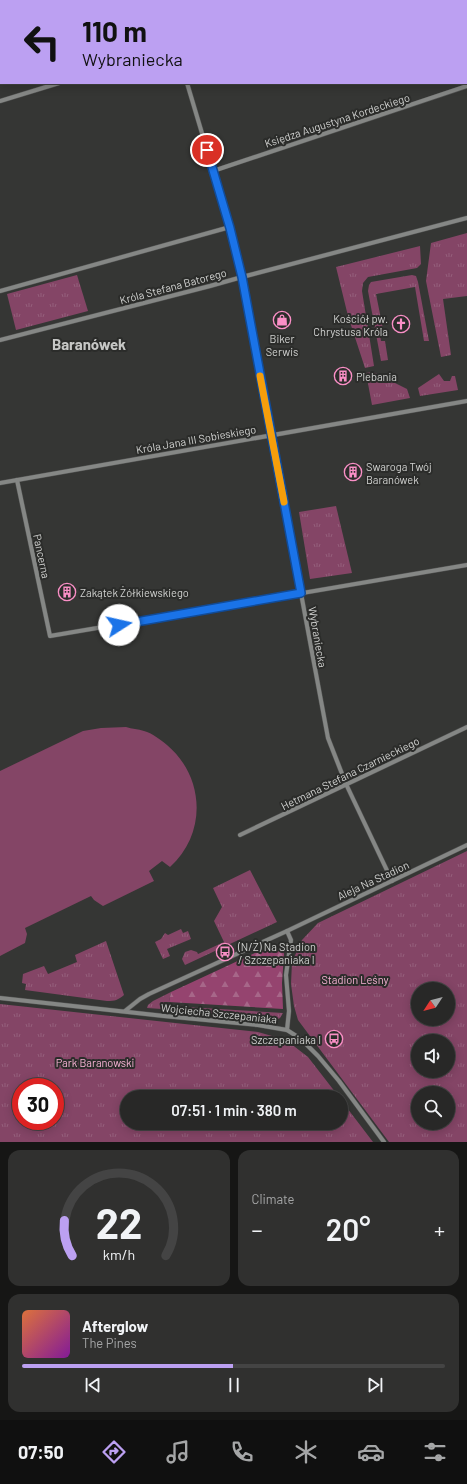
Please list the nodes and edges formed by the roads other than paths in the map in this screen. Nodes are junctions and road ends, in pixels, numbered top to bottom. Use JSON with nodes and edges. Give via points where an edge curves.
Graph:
{"nodes":[{"id":1,"x":56,"y":84,"type":"edge"},
{"id":2,"x":187,"y":84,"type":"edge"},
{"id":3,"x":467,"y":86,"type":"edge"},
{"id":4,"x":0,"y":101,"type":"edge"},
{"id":5,"x":213,"y":171,"type":"junction"},
{"id":6,"x":467,"y":218,"type":"edge"},
{"id":7,"x":230,"y":228,"type":"junction"},
{"id":8,"x":242,"y":277,"type":"junction"},
{"id":9,"x":0,"y":291,"type":"edge"},
{"id":10,"x":0,"y":340,"type":"edge"},
{"id":11,"x":467,"y":401,"type":"edge"},
{"id":12,"x":272,"y":436,"type":"junction"},
{"id":13,"x":17,"y":480,"type":"junction"},
{"id":14,"x":0,"y":483,"type":"edge"},
{"id":15,"x":467,"y":565,"type":"edge"},
{"id":16,"x":301,"y":593,"type":"junction"},
{"id":17,"x":467,"y":727,"type":"edge"},
{"id":18,"x":346,"y":784,"type":"junction"},
{"id":19,"x":240,"y":836,"type":"dead end"},
{"id":20,"x":467,"y":845,"type":"edge"},
{"id":21,"x":392,"y":881,"type":"junction"},
{"id":22,"x":287,"y":931,"type":"junction"},
{"id":23,"x":0,"y":998,"type":"edge"},
{"id":24,"x":125,"y":1011,"type":"junction"},
{"id":25,"x":288,"y":1030,"type":"junction"},
{"id":26,"x":384,"y":1142,"type":"edge"}],
"edges":[{"from":1,"to":4,"type":"street"},
{"from":2,"to":5,"type":"street","name":"Wybraniecka"},
{"from":3,"to":5,"type":"street","name":"Księdza Augustyna Kordeckiego"},
{"from":5,"to":7,"type":"street","name":"Wybraniecka"},
{"from":6,"to":8,"type":"street","name":"Króla Stefana Batorego"},
{"from":7,"to":8,"type":"street","name":"Wybraniecka"},
{"from":7,"to":9,"type":"street"},
{"from":8,"to":10,"type":"street","name":"Króla Stefana Batorego"},
{"from":8,"to":12,"type":"street","name":"Wybraniecka"},
{"from":11,"to":12,"type":"street","name":"Króla Jana III Sobieskiego"},
{"from":12,"to":13,"type":"street","name":"Króla Jana III Sobieskiego"},
{"from":12,"to":16,"type":"street","name":"Wybraniecka"},
{"from":13,"to":14,"type":"street","name":"Króla Jana III Sobieskiego"},
{"from":13,"to":16,"type":"street","name":"Pancerna","via":[[50,636]]},
{"from":15,"to":16,"type":"street"},
{"from":16,"to":18,"type":"street","name":"Wybraniecka","via":[[328,738]]},
{"from":17,"to":18,"type":"street","name":"Hetmana Stefana Czarnieckiego"},
{"from":18,"to":19,"type":"street","name":"Hetmana Stefana Czarnieckiego"},
{"from":18,"to":21,"type":"street","name":"Wybraniecka"},
{"from":20,"to":21,"type":"street","name":"Aleja Na Stadion"},
{"from":21,"to":22,"type":"street","name":"Aleja Na Stadion"},
{"from":22,"to":24,"type":"street","name":"Aleja Na Stadion","via":[[148,994]]},
{"from":22,"to":25,"type":"street","via":[[291,940],[286,975]]},
{"from":23,"to":24,"type":"street","name":"Wojciecha Szczepaniaka"},
{"from":24,"to":25,"type":"street","name":"Wojciecha Szczepaniaka","via":[[258,1024]]},
{"from":25,"to":26,"type":"street","name":"Wojciecha Szczepaniaka","via":[[318,1056]]}]}
